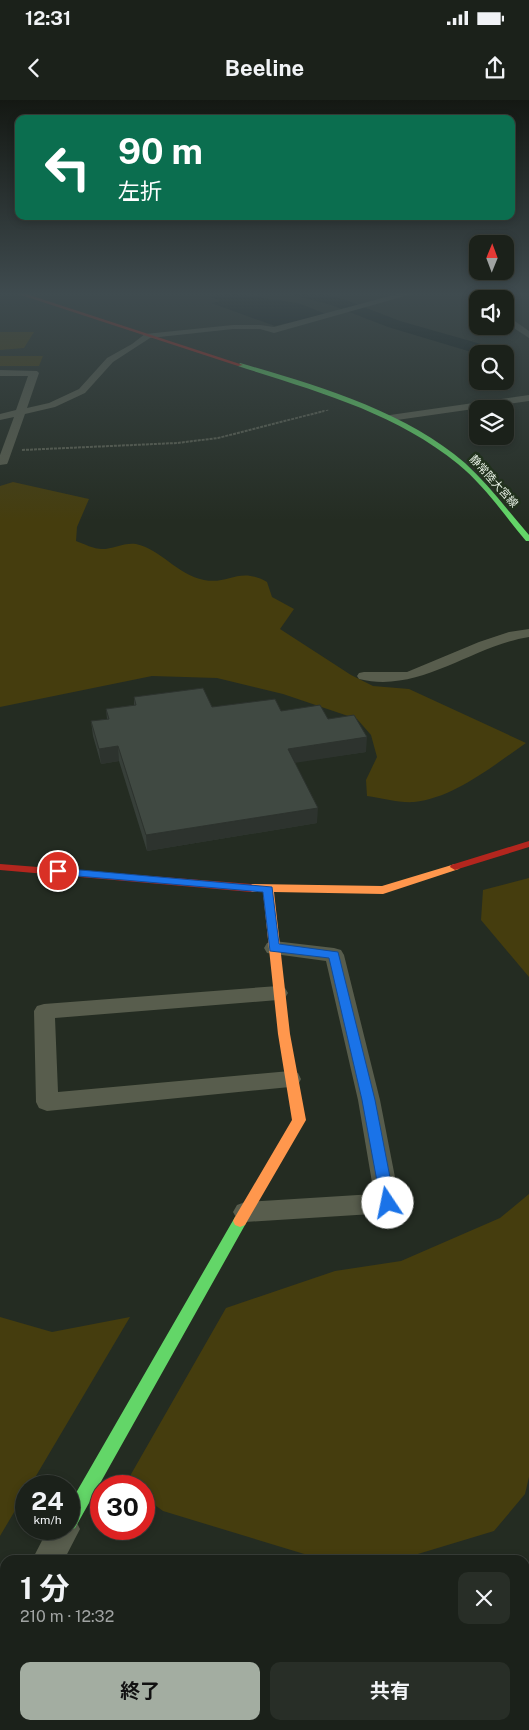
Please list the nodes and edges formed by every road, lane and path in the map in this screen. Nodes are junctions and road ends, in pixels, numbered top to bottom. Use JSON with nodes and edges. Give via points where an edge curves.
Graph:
{"nodes":[{"id":1,"x":103,"y":368,"type":"edge"},
{"id":2,"x":247,"y":368,"type":"edge"},
{"id":3,"x":0,"y":373,"type":"edge"},
{"id":4,"x":529,"y":398,"type":"edge"},
{"id":5,"x":355,"y":403,"type":"junction"},
{"id":6,"x":19,"y":414,"type":"junction"},
{"id":7,"x":0,"y":417,"type":"edge"},
{"id":8,"x":390,"y":418,"type":"junction"},
{"id":9,"x":6,"y":451,"type":"junction"},
{"id":10,"x":0,"y":462,"type":"edge"},
{"id":11,"x":529,"y":538,"type":"edge"},
{"id":12,"x":529,"y":633,"type":"edge"},
{"id":13,"x":364,"y":676,"type":"dead end"},
{"id":14,"x":529,"y":844,"type":"edge"},
{"id":15,"x":0,"y":867,"type":"edge"},
{"id":16,"x":268,"y":889,"type":"junction"},
{"id":17,"x":274,"y":948,"type":"junction"},
{"id":18,"x":278,"y":993,"type":"junction"},
{"id":19,"x":290,"y":1079,"type":"junction"},
{"id":20,"x":245,"y":1212,"type":"junction"},
{"id":21,"x":80,"y":1503,"type":"edge"},
{"id":22,"x":59,"y":1540,"type":"edge"},
{"id":23,"x":50,"y":1555,"type":"edge"}],
"edges":[{"from":1,"to":6,"type":"street","via":[[82,391],[52,405]]},
{"from":2,"to":5,"type":"main road","name":"静常陸大宮線"},
{"from":3,"to":6,"type":"street","via":[[34,373]]},
{"from":4,"to":8,"type":"street"},
{"from":5,"to":8,"type":"main road","name":"静常陸大宮線"},
{"from":5,"to":9,"type":"path","via":[[218,438],[121,447]]},
{"from":6,"to":7,"type":"street"},
{"from":6,"to":9,"type":"street"},
{"from":8,"to":11,"type":"main road","name":"静常陸大宮線","via":[[461,463]]},
{"from":9,"to":10,"type":"street","via":[[3,462]]},
{"from":12,"to":13,"type":"street","via":[[483,646],[411,675]]},
{"from":14,"to":16,"type":"main road","via":[[383,890]]},
{"from":15,"to":16,"type":"main road"},
{"from":16,"to":17,"type":"main road"},
{"from":17,"to":18,"type":"main road"},
{"from":17,"to":20,"type":"street","via":[[334,955],[369,1100],[388,1203]]},
{"from":18,"to":19,"type":"main road"},
{"from":18,"to":19,"type":"street","via":[[44,1011],[47,1102]]},
{"from":19,"to":20,"type":"main road","via":[[299,1120]]},
{"from":20,"to":21,"type":"main road"},
{"from":22,"to":23,"type":"street"}]}
